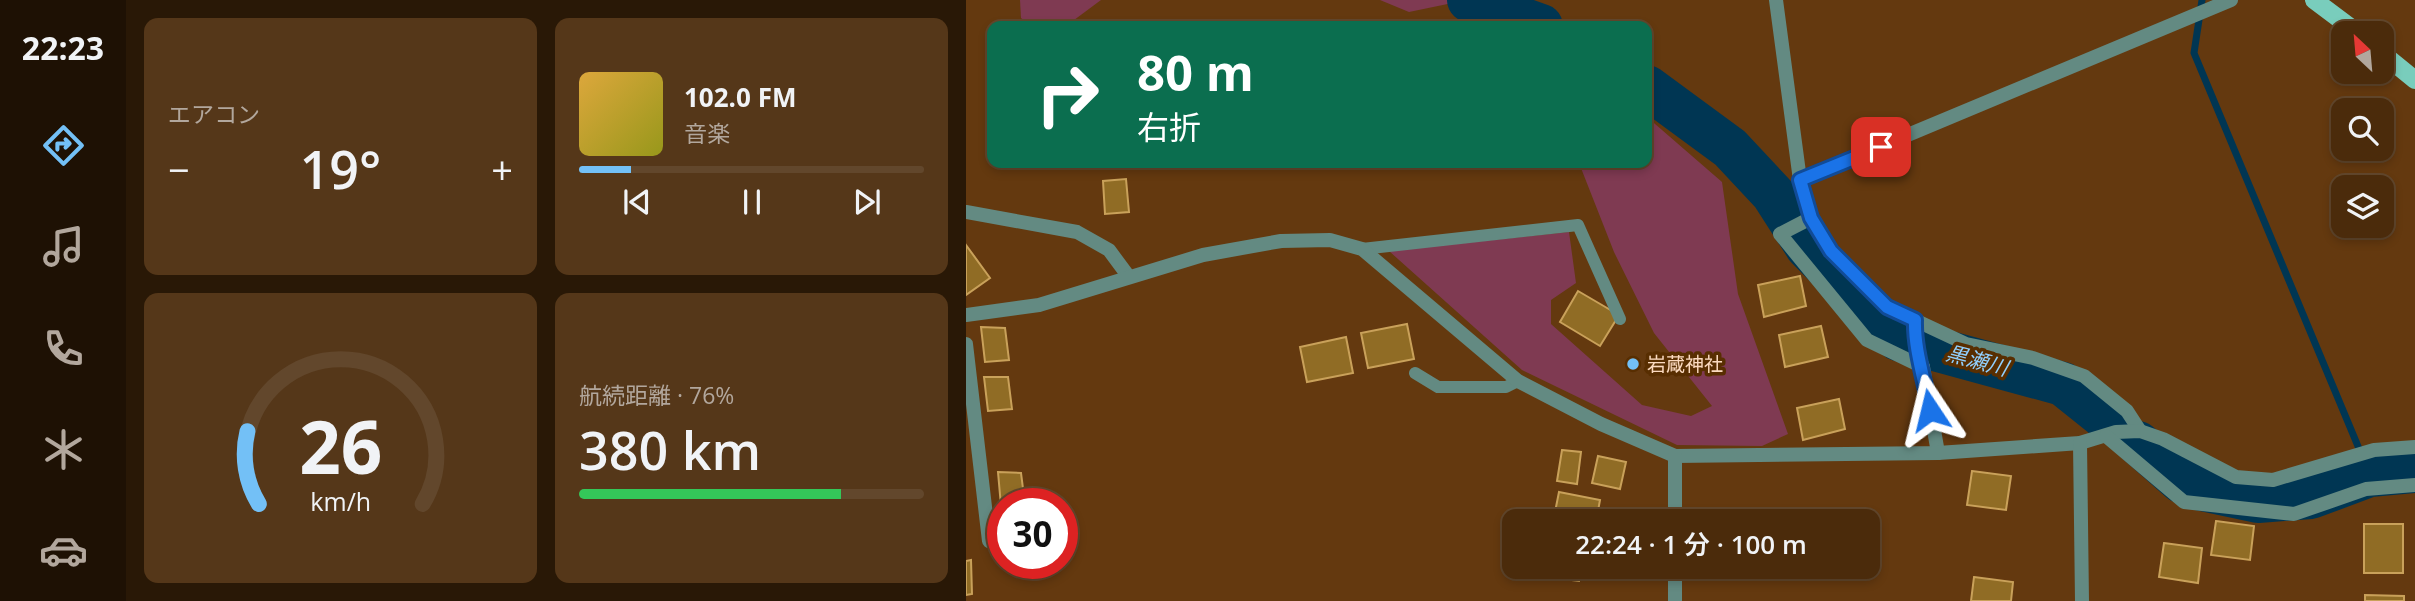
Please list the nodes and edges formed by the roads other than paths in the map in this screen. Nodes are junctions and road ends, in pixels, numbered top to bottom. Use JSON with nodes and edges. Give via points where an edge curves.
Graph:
{"nodes":[{"id":1,"x":1776,"y":0,"type":"edge"},
{"id":2,"x":2231,"y":0,"type":"edge"},
{"id":3,"x":2314,"y":0,"type":"edge"},
{"id":4,"x":2342,"y":21,"type":"edge"},
{"id":5,"x":2394,"y":63,"type":"edge"},
{"id":6,"x":2415,"y":80,"type":"edge"},
{"id":7,"x":1800,"y":180,"type":"junction"},
{"id":8,"x":966,"y":212,"type":"edge"},
{"id":9,"x":1811,"y":218,"type":"junction"},
{"id":10,"x":1362,"y":249,"type":"junction"},
{"id":11,"x":1129,"y":277,"type":"junction"},
{"id":12,"x":966,"y":315,"type":"edge"},
{"id":13,"x":1620,"y":320,"type":"dead end"},
{"id":14,"x":1915,"y":327,"type":"junction"},
{"id":15,"x":966,"y":344,"type":"edge"},
{"id":16,"x":1920,"y":361,"type":"junction"},
{"id":17,"x":1415,"y":373,"type":"dead end"},
{"id":18,"x":1518,"y":381,"type":"junction"},
{"id":19,"x":2140,"y":431,"type":"junction"},
{"id":20,"x":2106,"y":436,"type":"junction"},
{"id":21,"x":2080,"y":443,"type":"junction"},
{"id":22,"x":2415,"y":447,"type":"edge"},
{"id":23,"x":1938,"y":453,"type":"junction"},
{"id":24,"x":1675,"y":456,"type":"junction"},
{"id":25,"x":2415,"y":485,"type":"edge"},
{"id":26,"x":1675,"y":509,"type":"edge"},
{"id":27,"x":987,"y":524,"type":"edge"},
{"id":28,"x":1675,"y":579,"type":"edge"},
{"id":29,"x":1675,"y":601,"type":"edge"},
{"id":30,"x":2082,"y":601,"type":"edge"}],
"edges":[{"from":1,"to":7,"type":"street"},
{"from":2,"to":7,"type":"street"},
{"from":3,"to":4,"type":"main road"},
{"from":5,"to":6,"type":"main road"},
{"from":7,"to":9,"type":"street"},
{"from":8,"to":11,"type":"street","via":[[1077,232],[1109,250]]},
{"from":9,"to":14,"type":"street","via":[[1831,251],[1887,307]]},
{"from":9,"to":16,"type":"street","via":[[1780,234],[1867,340]]},
{"from":10,"to":11,"type":"street","via":[[1330,240],[1281,242],[1203,255]]},
{"from":10,"to":13,"type":"lane","via":[[1578,225]]},
{"from":10,"to":18,"type":"street"},
{"from":11,"to":12,"type":"street","via":[[1039,305]]},
{"from":14,"to":16,"type":"street"},
{"from":14,"to":19,"type":"street","via":[[2084,376],[2127,411]]},
{"from":15,"to":27,"type":"street"},
{"from":16,"to":23,"type":"street"},
{"from":17,"to":18,"type":"lane","via":[[1438,387],[1506,387]]},
{"from":18,"to":24,"type":"street"},
{"from":19,"to":20,"type":"street"},
{"from":19,"to":22,"type":"street","via":[[2236,477],[2273,480],[2374,450]]},
{"from":20,"to":21,"type":"street"},
{"from":20,"to":25,"type":"street","via":[[2184,502],[2294,514],[2366,489]]},
{"from":21,"to":23,"type":"street"},
{"from":21,"to":30,"type":"street"},
{"from":23,"to":24,"type":"street"},
{"from":24,"to":26,"type":"street"},
{"from":28,"to":29,"type":"street"}]}
